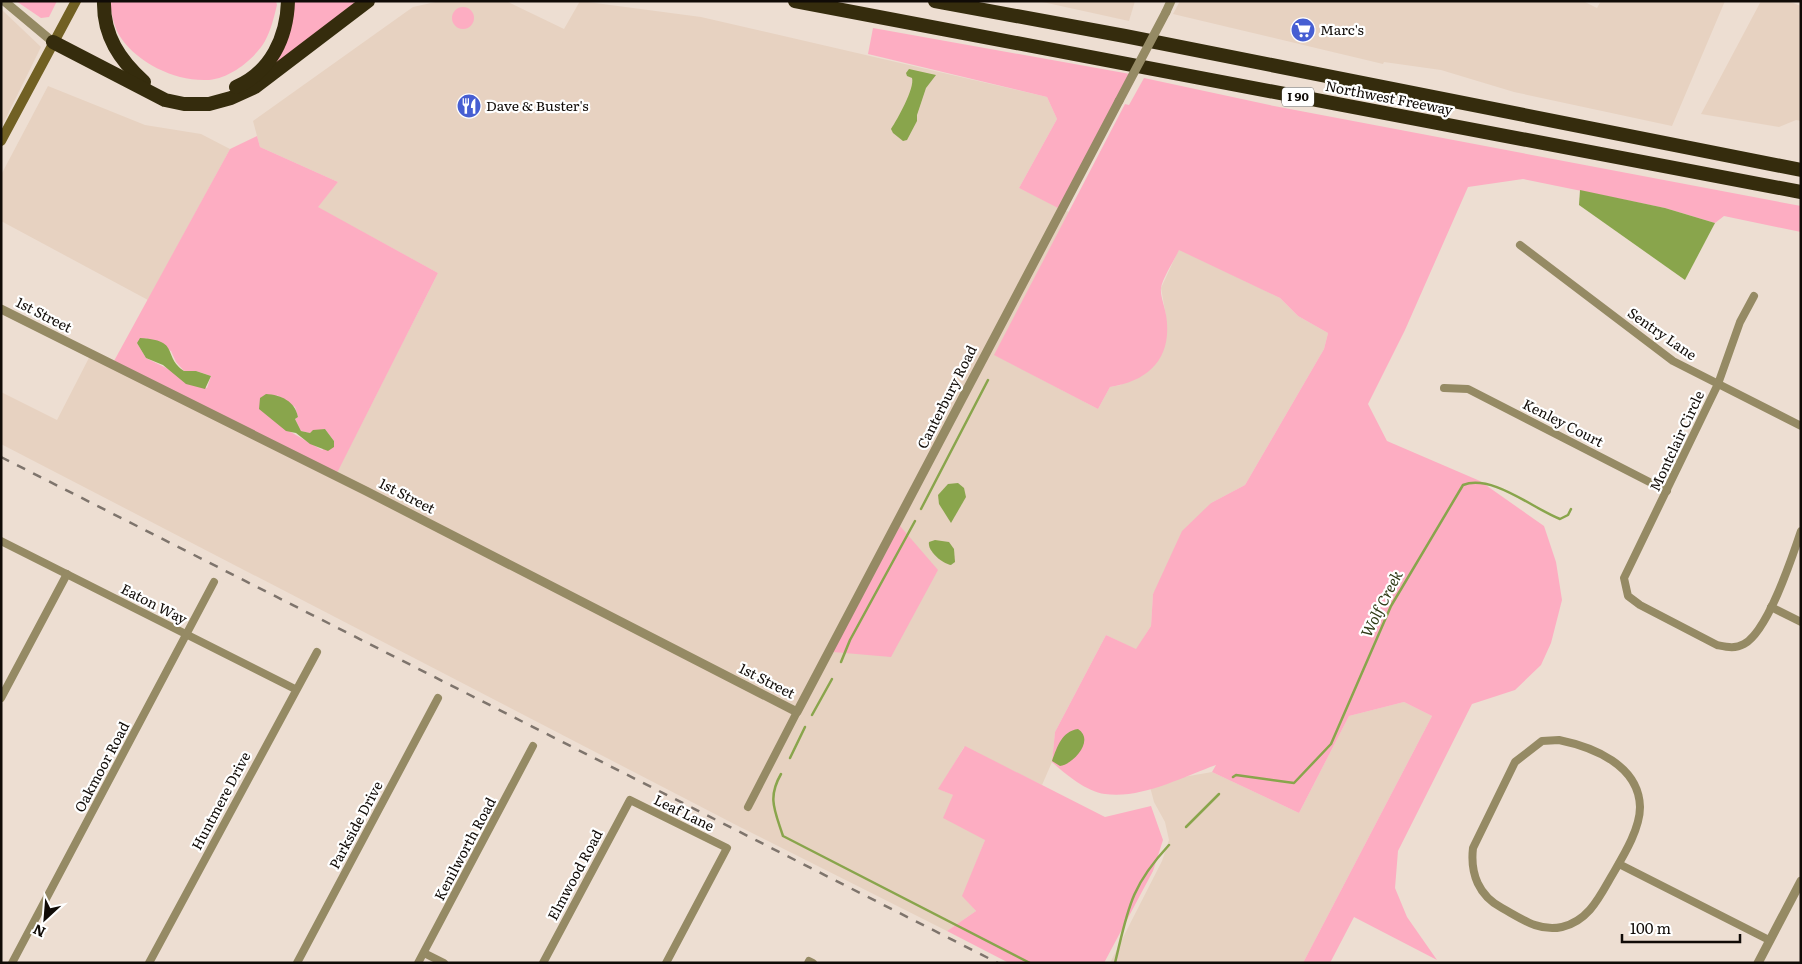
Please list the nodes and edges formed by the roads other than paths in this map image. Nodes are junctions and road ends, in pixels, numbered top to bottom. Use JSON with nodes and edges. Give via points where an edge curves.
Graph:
{"nodes":[{"id":1,"x":4,"y":1,"type":"edge"},
{"id":2,"x":75,"y":1,"type":"edge"},
{"id":3,"x":104,"y":1,"type":"edge"},
{"id":4,"x":288,"y":1,"type":"edge"},
{"id":5,"x":368,"y":1,"type":"edge"},
{"id":6,"x":796,"y":1,"type":"edge"},
{"id":7,"x":935,"y":1,"type":"edge"},
{"id":8,"x":1172,"y":1,"type":"edge"},
{"id":9,"x":54,"y":42,"type":"junction"},
{"id":10,"x":144,"y":82,"type":"junction"},
{"id":11,"x":1,"y":141,"type":"edge"},
{"id":12,"x":1801,"y":170,"type":"edge"},
{"id":13,"x":1801,"y":192,"type":"edge"},
{"id":14,"x":1520,"y":245,"type":"dead end"},
{"id":15,"x":1754,"y":296,"type":"dead end"},
{"id":16,"x":1,"y":309,"type":"edge"},
{"id":17,"x":1718,"y":384,"type":"junction"},
{"id":18,"x":1444,"y":388,"type":"dead end"},
{"id":19,"x":1801,"y":426,"type":"edge"},
{"id":20,"x":1667,"y":490,"type":"junction"},
{"id":21,"x":1801,"y":531,"type":"edge"},
{"id":22,"x":1,"y":541,"type":"edge"},
{"id":23,"x":67,"y":574,"type":"junction"},
{"id":24,"x":214,"y":582,"type":"dead end"},
{"id":25,"x":1771,"y":607,"type":"junction"},
{"id":26,"x":1801,"y":622,"type":"edge"},
{"id":27,"x":186,"y":634,"type":"junction"},
{"id":28,"x":317,"y":652,"type":"dead end"},
{"id":29,"x":295,"y":689,"type":"junction"},
{"id":30,"x":1,"y":698,"type":"edge"},
{"id":31,"x":438,"y":698,"type":"dead end"},
{"id":32,"x":798,"y":712,"type":"junction"},
{"id":33,"x":533,"y":746,"type":"dead end"},
{"id":34,"x":630,"y":800,"type":"joint"},
{"id":35,"x":748,"y":807,"type":"dead end"},
{"id":36,"x":1619,"y":864,"type":"junction"},
{"id":37,"x":1801,"y":881,"type":"edge"},
{"id":38,"x":1769,"y":940,"type":"junction"},
{"id":39,"x":424,"y":952,"type":"junction"},
{"id":40,"x":12,"y":963,"type":"edge"},
{"id":41,"x":149,"y":963,"type":"edge"},
{"id":42,"x":297,"y":963,"type":"edge"},
{"id":43,"x":418,"y":963,"type":"edge"},
{"id":44,"x":444,"y":963,"type":"edge"},
{"id":45,"x":542,"y":963,"type":"edge"},
{"id":46,"x":666,"y":963,"type":"edge"},
{"id":47,"x":1758,"y":963,"type":"edge"}],
"edges":[{"from":1,"to":9,"type":"street"},
{"from":2,"to":9,"type":"main road"},
{"from":3,"to":10,"type":"highway","via":[[111,42],[128,67]]},
{"from":4,"to":10,"type":"highway","via":[[282,40],[273,56],[243,84],[216,94],[185,96]]},
{"from":5,"to":9,"type":"highway","via":[[255,87],[209,104],[166,100]]},
{"from":6,"to":13,"type":"highway","name":"Northwest Freeway","number":"I 90"},
{"from":7,"to":12,"type":"highway","name":"Northwest Freeway","number":"I 90"},
{"from":8,"to":32,"type":"street","name":"Canterbury Road","bridge":true},
{"from":9,"to":10,"type":"highway","via":[[80,48]]},
{"from":9,"to":11,"type":"main road"},
{"from":14,"to":17,"type":"street","name":"Sentry Lane","via":[[1673,361]]},
{"from":15,"to":17,"type":"street","name":"Montclair Circle","via":[[1740,322]]},
{"from":16,"to":32,"type":"street","name":"1st Street"},
{"from":17,"to":19,"type":"street","name":"Sentry Lane"},
{"from":17,"to":20,"type":"street","name":"Montclair Circle"},
{"from":18,"to":20,"type":"street","name":"Kenley Court","via":[[1468,389]]},
{"from":20,"to":25,"type":"street","name":"Montclair Circle","via":[[1624,578],[1628,596],[1718,645],[1731,648],[1754,637]]},
{"from":21,"to":25,"type":"street"},
{"from":22,"to":23,"type":"street","name":"Eaton Way"},
{"from":23,"to":27,"type":"street","name":"Eaton Way"},
{"from":23,"to":30,"type":"street"},
{"from":24,"to":27,"type":"street","name":"Oakmoor Road"},
{"from":25,"to":26,"type":"street"},
{"from":27,"to":29,"type":"street","name":"Eaton Way"},
{"from":27,"to":40,"type":"street","name":"Oakmoor Road"},
{"from":28,"to":29,"type":"street","name":"Huntmere Drive"},
{"from":29,"to":41,"type":"street","name":"Huntmere Drive"},
{"from":31,"to":42,"type":"street","name":"Parkside Drive"},
{"from":32,"to":35,"type":"street","name":"Canterbury Road"},
{"from":33,"to":39,"type":"street","name":"Kenilworth Road"},
{"from":34,"to":45,"type":"street","name":"Elmwood Road"},
{"from":34,"to":46,"type":"street","name":"Leaf Lane","via":[[728,848]]},
{"from":36,"to":36,"type":"street","via":[[1592,909],[1578,921],[1562,927],[1539,928],[1491,902],[1480,890],[1471,861],[1478,834],[1516,762],[1542,740],[1559,740],[1578,744],[1609,758],[1624,769],[1635,786],[1640,808]]},
{"from":36,"to":38,"type":"street"},
{"from":37,"to":38,"type":"street"},
{"from":38,"to":47,"type":"street"},
{"from":39,"to":43,"type":"street","name":"Kenilworth Road"},
{"from":39,"to":44,"type":"street"}]}
